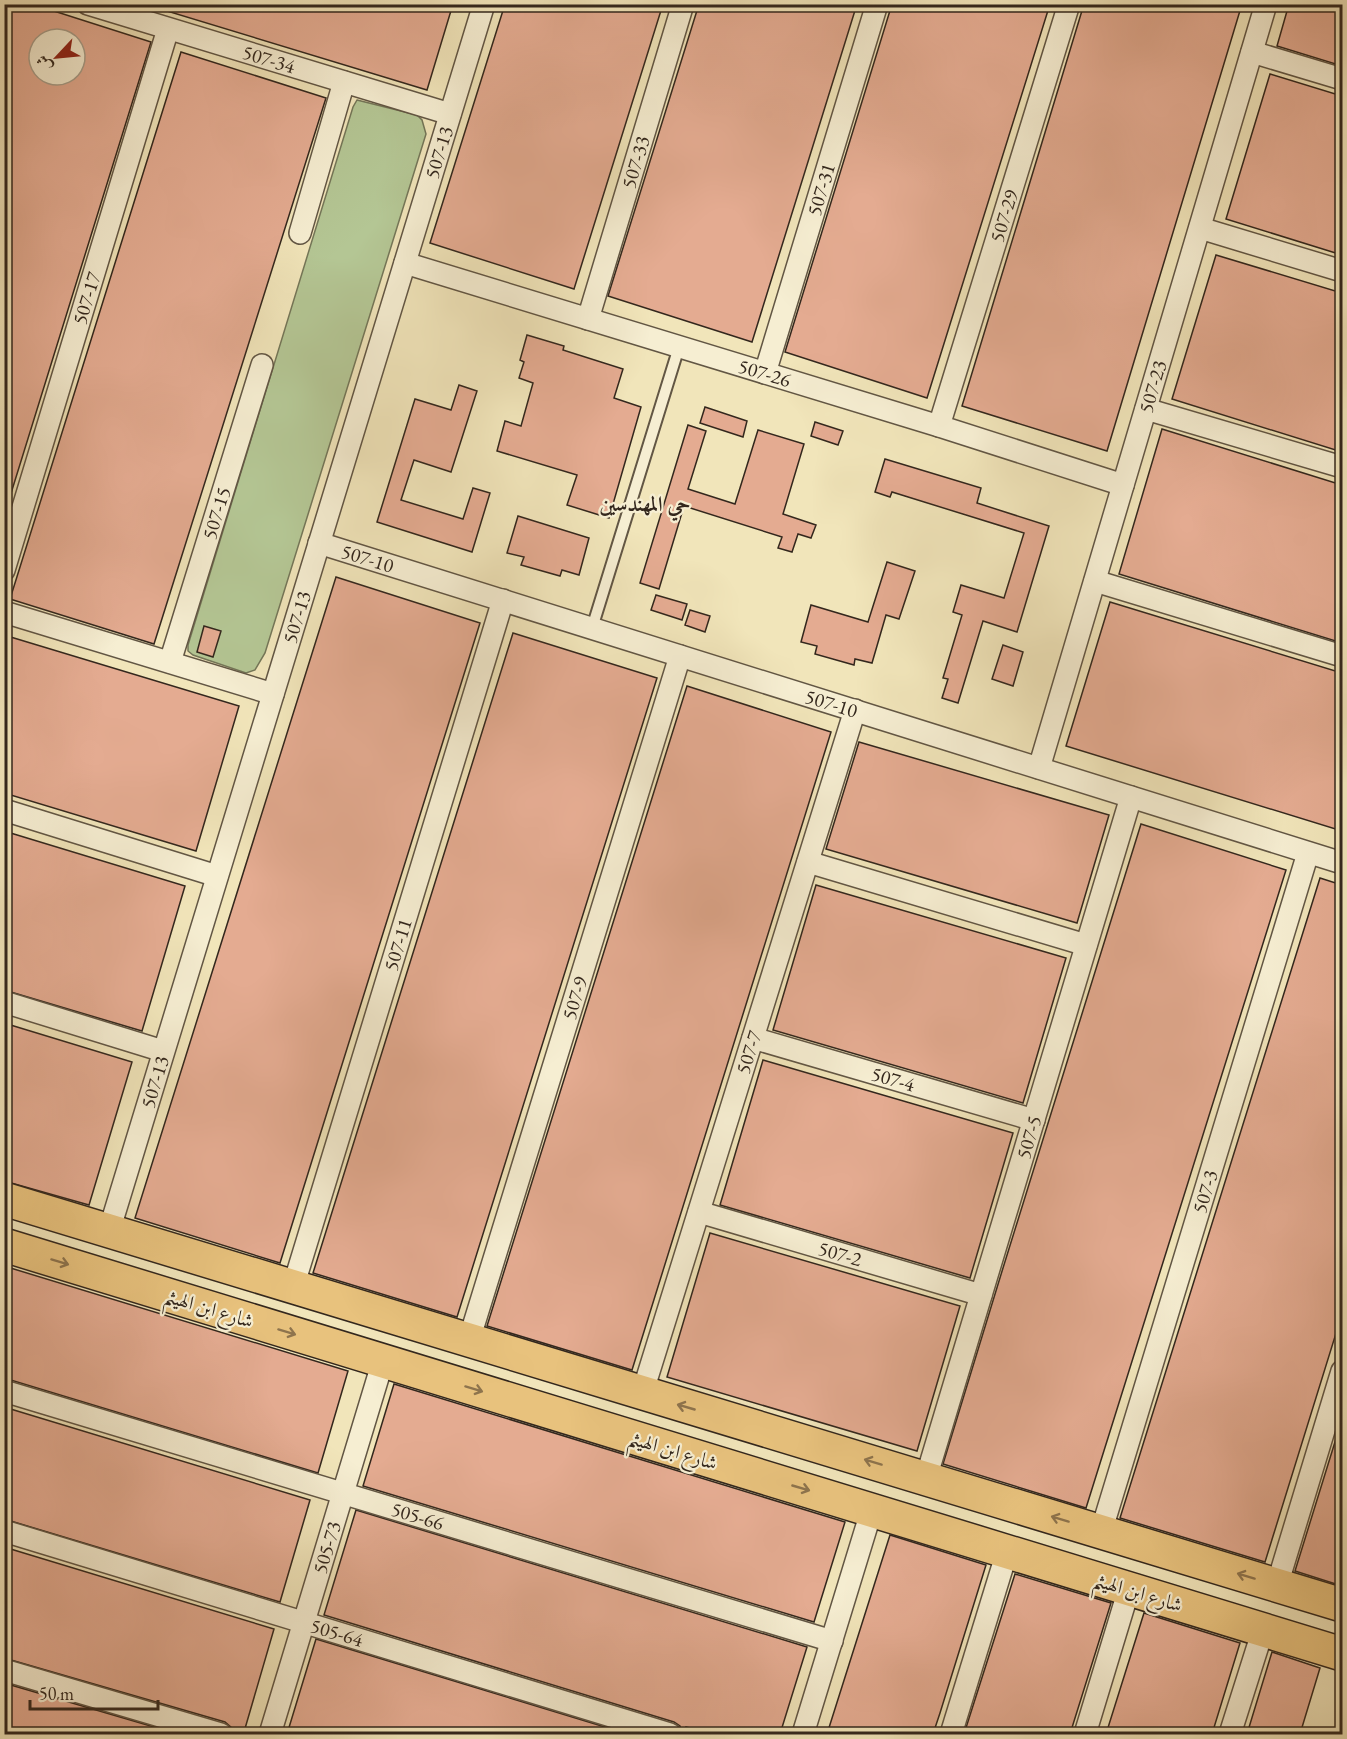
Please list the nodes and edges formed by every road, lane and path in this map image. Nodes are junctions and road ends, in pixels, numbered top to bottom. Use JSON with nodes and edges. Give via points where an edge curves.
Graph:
{"nodes":[{"id":1,"x":88,"y":4,"type":"edge"},
{"id":2,"x":484,"y":4,"type":"edge"},
{"id":3,"x":683,"y":4,"type":"edge"},
{"id":4,"x":876,"y":4,"type":"edge"},
{"id":5,"x":1069,"y":4,"type":"edge"},
{"id":6,"x":1266,"y":4,"type":"edge"},
{"id":7,"x":168,"y":29,"type":"junction"},
{"id":8,"x":1252,"y":52,"type":"junction"},
{"id":9,"x":1342,"y":79,"type":"edge"},
{"id":10,"x":344,"y":82,"type":"junction"},
{"id":11,"x":450,"y":114,"type":"junction"},
{"id":12,"x":1200,"y":228,"type":"junction"},
{"id":13,"x":300,"y":233,"type":"dead end"},
{"id":14,"x":405,"y":263,"type":"junction"},
{"id":15,"x":1342,"y":271,"type":"edge"},
{"id":16,"x":588,"y":319,"type":"junction"},
{"id":17,"x":679,"y":347,"type":"junction"},
{"id":18,"x":262,"y":365,"type":"dead end"},
{"id":19,"x":765,"y":373,"type":"junction"},
{"id":20,"x":1146,"y":408,"type":"junction"},
{"id":21,"x":939,"y":426,"type":"junction"},
{"id":22,"x":1342,"y":467,"type":"edge"},
{"id":23,"x":1123,"y":485,"type":"junction"},
{"id":24,"x":319,"y":543,"type":"junction"},
{"id":25,"x":4,"y":570,"type":"edge"},
{"id":26,"x":1095,"y":581,"type":"junction"},
{"id":27,"x":503,"y":600,"type":"junction"},
{"id":28,"x":4,"y":612,"type":"edge"},
{"id":29,"x":592,"y":628,"type":"junction"},
{"id":30,"x":680,"y":656,"type":"junction"},
{"id":31,"x":1342,"y":656,"type":"edge"},
{"id":32,"x":170,"y":662,"type":"junction"},
{"id":33,"x":273,"y":693,"type":"junction"},
{"id":34,"x":855,"y":710,"type":"junction"},
{"id":35,"x":1039,"y":768,"type":"junction"},
{"id":36,"x":1131,"y":797,"type":"junction"},
{"id":37,"x":4,"y":810,"type":"edge"},
{"id":38,"x":1308,"y":853,"type":"junction"},
{"id":39,"x":808,"y":862,"type":"junction"},
{"id":40,"x":1342,"y":863,"type":"edge"},
{"id":41,"x":217,"y":876,"type":"junction"},
{"id":42,"x":1086,"y":945,"type":"junction"},
{"id":43,"x":4,"y":1002,"type":"edge"},
{"id":44,"x":753,"y":1038,"type":"junction"},
{"id":45,"x":164,"y":1051,"type":"junction"},
{"id":46,"x":1034,"y":1120,"type":"junction"},
{"id":47,"x":4,"y":1199,"type":"edge"},
{"id":48,"x":699,"y":1212,"type":"junction"},
{"id":49,"x":109,"y":1231,"type":"junction"},
{"id":50,"x":4,"y":1245,"type":"edge"},
{"id":51,"x":293,"y":1287,"type":"junction"},
{"id":52,"x":981,"y":1294,"type":"junction"},
{"id":53,"x":469,"y":1340,"type":"junction"},
{"id":54,"x":383,"y":1361,"type":"junction"},
{"id":55,"x":1342,"y":1371,"type":"edge"},
{"id":56,"x":4,"y":1391,"type":"edge"},
{"id":57,"x":642,"y":1394,"type":"junction"},
{"id":58,"x":765,"y":1430,"type":"junction"},
{"id":59,"x":752,"y":1474,"type":"junction"},
{"id":60,"x":926,"y":1478,"type":"junction"},
{"id":61,"x":343,"y":1494,"type":"junction"},
{"id":62,"x":872,"y":1509,"type":"junction"},
{"id":63,"x":4,"y":1531,"type":"edge"},
{"id":64,"x":1101,"y":1532,"type":"junction"},
{"id":65,"x":1007,"y":1552,"type":"junction"},
{"id":66,"x":1277,"y":1585,"type":"junction"},
{"id":67,"x":1129,"y":1589,"type":"junction"},
{"id":68,"x":1342,"y":1605,"type":"edge"},
{"id":69,"x":304,"y":1623,"type":"junction"},
{"id":70,"x":1263,"y":1630,"type":"junction"},
{"id":71,"x":832,"y":1641,"type":"junction"},
{"id":72,"x":1342,"y":1654,"type":"edge"},
{"id":73,"x":4,"y":1670,"type":"edge"},
{"id":74,"x":221,"y":1734,"type":"edge"},
{"id":75,"x":270,"y":1734,"type":"edge"},
{"id":76,"x":670,"y":1734,"type":"edge"},
{"id":77,"x":804,"y":1734,"type":"edge"},
{"id":78,"x":951,"y":1734,"type":"edge"},
{"id":79,"x":1085,"y":1734,"type":"edge"},
{"id":80,"x":1230,"y":1734,"type":"edge"}],
"edges":[{"from":1,"to":7,"type":"street","name":"507-34"},
{"from":2,"to":11,"type":"street","name":"507-13"},
{"from":3,"to":16,"type":"street","name":"507-33"},
{"from":4,"to":19,"type":"street","name":"507-31"},
{"from":5,"to":21,"type":"street","name":"507-29"},
{"from":6,"to":8,"type":"street","name":"507-23"},
{"from":7,"to":10,"type":"street","name":"507-34"},
{"from":7,"to":25,"type":"street","name":"507-17"},
{"from":8,"to":9,"type":"street"},
{"from":8,"to":12,"type":"street","name":"507-23"},
{"from":10,"to":11,"type":"street","name":"507-34"},
{"from":10,"to":13,"type":"street"},
{"from":11,"to":14,"type":"street","name":"507-13"},
{"from":12,"to":15,"type":"street"},
{"from":12,"to":20,"type":"street","name":"507-23"},
{"from":14,"to":16,"type":"street","name":"507-26"},
{"from":14,"to":24,"type":"street","name":"507-13"},
{"from":16,"to":17,"type":"street","name":"507-26"},
{"from":17,"to":19,"type":"street","name":"507-26"},
{"from":17,"to":29,"type":"lane"},
{"from":18,"to":32,"type":"street","name":"507-15"},
{"from":19,"to":21,"type":"street","name":"507-26"},
{"from":20,"to":22,"type":"street"},
{"from":20,"to":23,"type":"street","name":"507-23"},
{"from":21,"to":23,"type":"street","name":"507-26"},
{"from":23,"to":26,"type":"street","name":"507-23"},
{"from":24,"to":27,"type":"street","name":"507-10"},
{"from":24,"to":33,"type":"street","name":"507-13"},
{"from":26,"to":31,"type":"street"},
{"from":26,"to":35,"type":"street","name":"507-23"},
{"from":27,"to":29,"type":"street","name":"507-10"},
{"from":27,"to":51,"type":"street","name":"507-11"},
{"from":28,"to":32,"type":"street"},
{"from":29,"to":30,"type":"street","name":"507-10"},
{"from":30,"to":34,"type":"street","name":"507-10"},
{"from":30,"to":53,"type":"street","name":"507-9"},
{"from":32,"to":33,"type":"street"},
{"from":33,"to":41,"type":"street","name":"507-13"},
{"from":34,"to":35,"type":"street","name":"507-10"},
{"from":34,"to":39,"type":"street","name":"507-7"},
{"from":35,"to":36,"type":"street","name":"507-10"},
{"from":36,"to":38,"type":"street","name":"507-10"},
{"from":36,"to":42,"type":"street","name":"507-5"},
{"from":37,"to":41,"type":"street"},
{"from":38,"to":40,"type":"street","name":"507-10"},
{"from":38,"to":64,"type":"street","name":"507-3"},
{"from":39,"to":42,"type":"street"},
{"from":39,"to":44,"type":"street","name":"507-7"},
{"from":41,"to":45,"type":"street","name":"507-13"},
{"from":42,"to":46,"type":"street","name":"507-5"},
{"from":43,"to":45,"type":"street"},
{"from":44,"to":46,"type":"street","name":"507-4"},
{"from":44,"to":48,"type":"street","name":"507-7"},
{"from":45,"to":49,"type":"street","name":"507-13"},
{"from":46,"to":52,"type":"street","name":"507-5"},
{"from":47,"to":49,"type":"main road"},
{"from":48,"to":52,"type":"street","name":"507-2"},
{"from":48,"to":57,"type":"street","name":"507-7"},
{"from":49,"to":51,"type":"main road"},
{"from":50,"to":54,"type":"main road","name":"شارع ابن الهيثم","one_way":true},
{"from":51,"to":53,"type":"main road"},
{"from":52,"to":60,"type":"street","name":"507-5"},
{"from":53,"to":57,"type":"main road"},
{"from":54,"to":59,"type":"main road","name":"شارع ابن الهيثم","one_way":true},
{"from":54,"to":61,"type":"street","name":"505-73"},
{"from":55,"to":66,"type":"street"},
{"from":56,"to":61,"type":"street","name":"505-66"},
{"from":58,"to":57,"type":"main road","one_way":true},
{"from":58,"to":59,"type":"main road"},
{"from":60,"to":58,"type":"main road","one_way":true},
{"from":59,"to":62,"type":"main road","name":"شارع ابن الهيثم","one_way":true},
{"from":64,"to":60,"type":"main road","one_way":true},
{"from":61,"to":69,"type":"street","name":"505-73"},
{"from":61,"to":71,"type":"street","name":"505-66"},
{"from":62,"to":65,"type":"main road","name":"شارع ابن الهيثم"},
{"from":62,"to":71,"type":"street"},
{"from":63,"to":69,"type":"street","name":"505-64"},
{"from":66,"to":64,"type":"main road","one_way":true},
{"from":65,"to":67,"type":"main road","name":"شارع ابن الهيثم"},
{"from":65,"to":78,"type":"street"},
{"from":66,"to":68,"type":"main road"},
{"from":67,"to":70,"type":"main road","name":"شارع ابن الهيثم"},
{"from":67,"to":79,"type":"street"},
{"from":69,"to":75,"type":"street","name":"505-73"},
{"from":69,"to":76,"type":"street","name":"505-64"},
{"from":70,"to":72,"type":"main road","name":"شارع ابن الهيثم"},
{"from":70,"to":80,"type":"street"},
{"from":71,"to":77,"type":"street"},
{"from":73,"to":74,"type":"street"}]}
